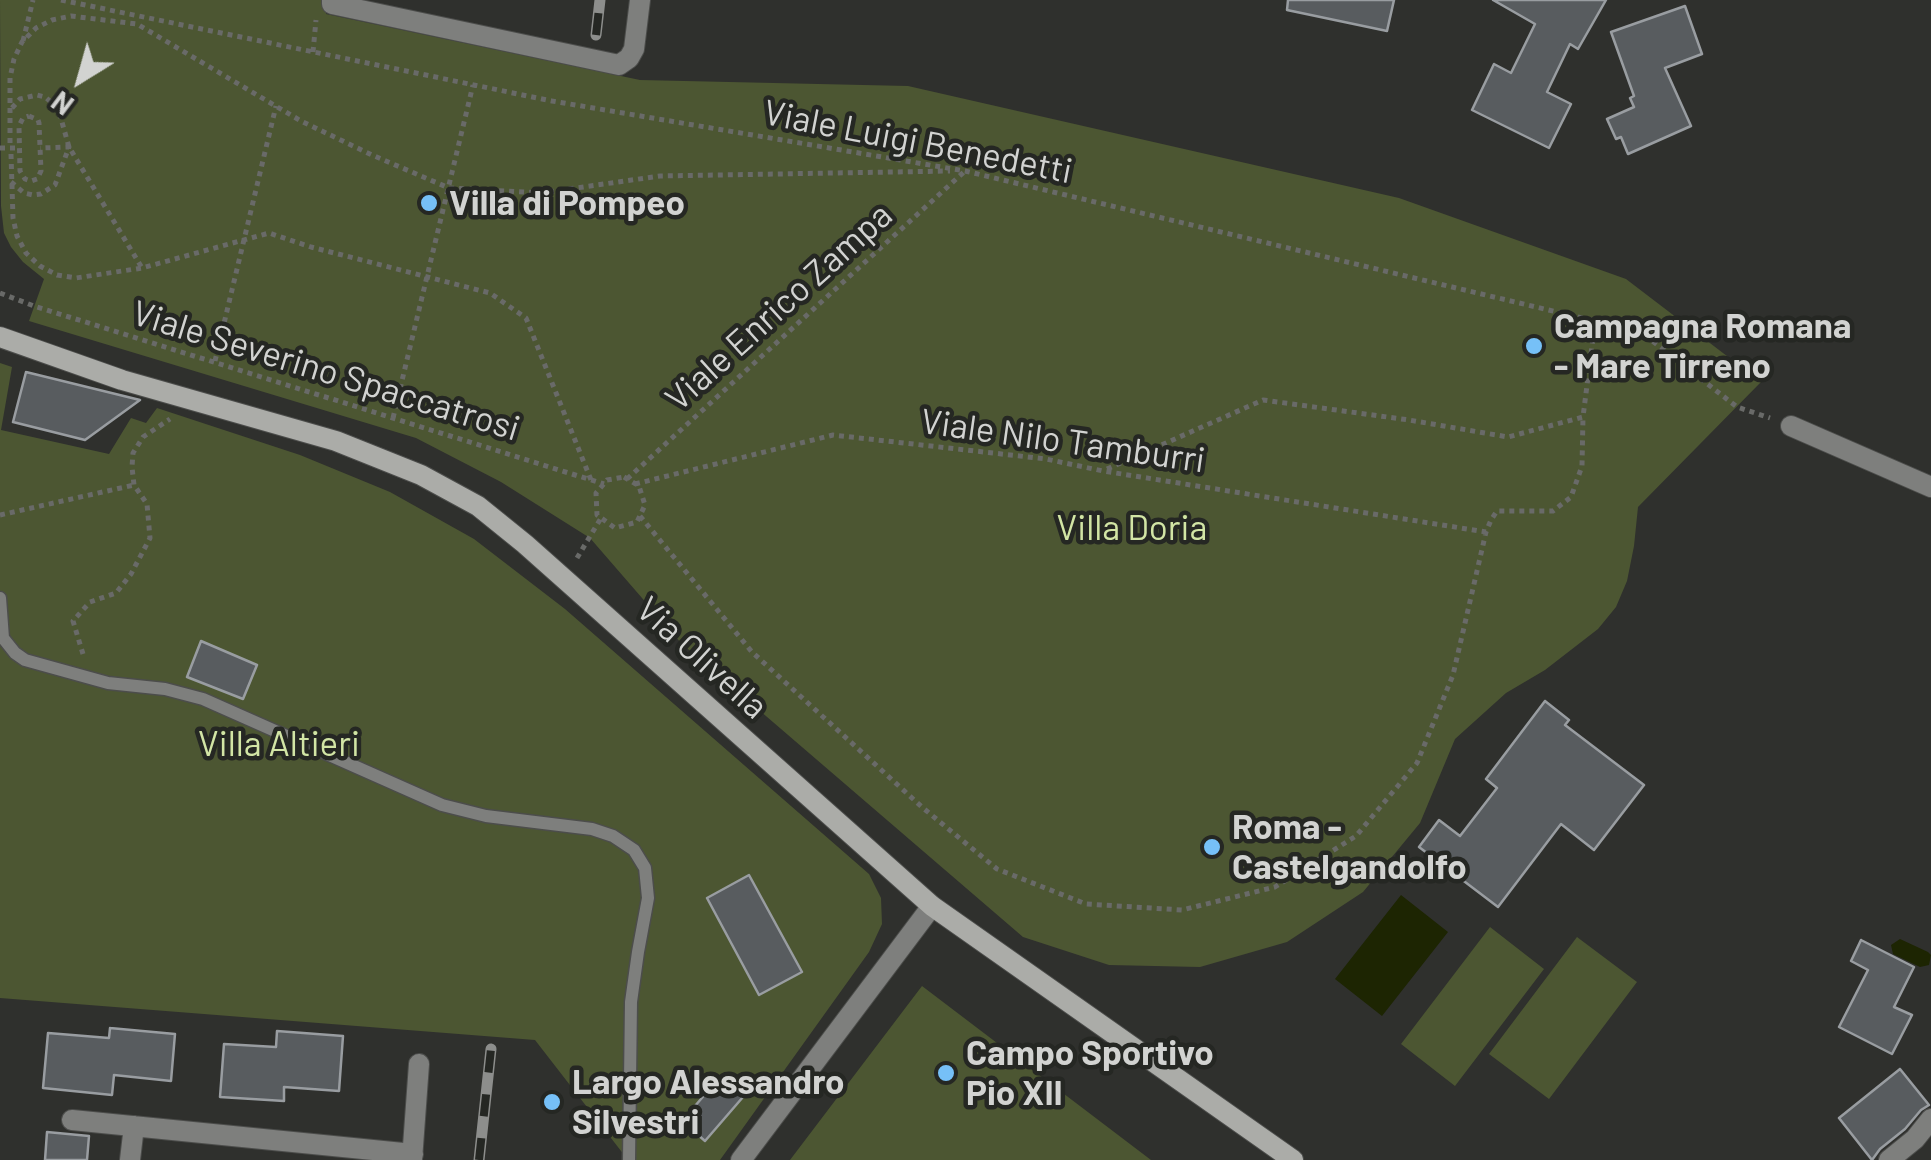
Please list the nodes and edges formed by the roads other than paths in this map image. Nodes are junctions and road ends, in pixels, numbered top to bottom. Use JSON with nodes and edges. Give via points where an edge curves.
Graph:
{"nodes":[{"id":1,"x":332,"y":0,"type":"edge"},
{"id":2,"x":640,"y":0,"type":"edge"},
{"id":3,"x":0,"y":337,"type":"edge"},
{"id":4,"x":1790,"y":426,"type":"road end"},
{"id":5,"x":1931,"y":487,"type":"edge"},
{"id":6,"x":0,"y":598,"type":"edge"},
{"id":7,"x":932,"y":906,"type":"junction"},
{"id":8,"x":419,"y":1064,"type":"dead end"},
{"id":9,"x":1931,"y":1118,"type":"edge"},
{"id":10,"x":72,"y":1120,"type":"dead end"},
{"id":11,"x":134,"y":1126,"type":"junction"},
{"id":12,"x":412,"y":1157,"type":"edge"},
{"id":13,"x":130,"y":1160,"type":"edge"},
{"id":14,"x":629,"y":1160,"type":"edge"},
{"id":15,"x":741,"y":1160,"type":"edge"},
{"id":16,"x":1293,"y":1160,"type":"edge"},
{"id":17,"x":1889,"y":1160,"type":"edge"}],
"edges":[{"from":1,"to":2,"type":"street","via":[[619,65],[634,49]]},
{"from":3,"to":7,"type":"main road","name":"Via Olivella","via":[[336,442],[422,474],[478,506]]},
{"from":4,"to":5,"type":"street"},
{"from":6,"to":14,"type":"lane","via":[[6,644],[30,662],[108,684],[203,699],[442,805],[592,829],[634,850],[646,868],[648,898],[632,1002]]},
{"from":7,"to":15,"type":"street"},
{"from":7,"to":16,"type":"main road","name":"Via Olivella"},
{"from":8,"to":12,"type":"street"},
{"from":9,"to":17,"type":"street"},
{"from":10,"to":11,"type":"street"},
{"from":11,"to":12,"type":"street"},
{"from":11,"to":13,"type":"street"}]}
